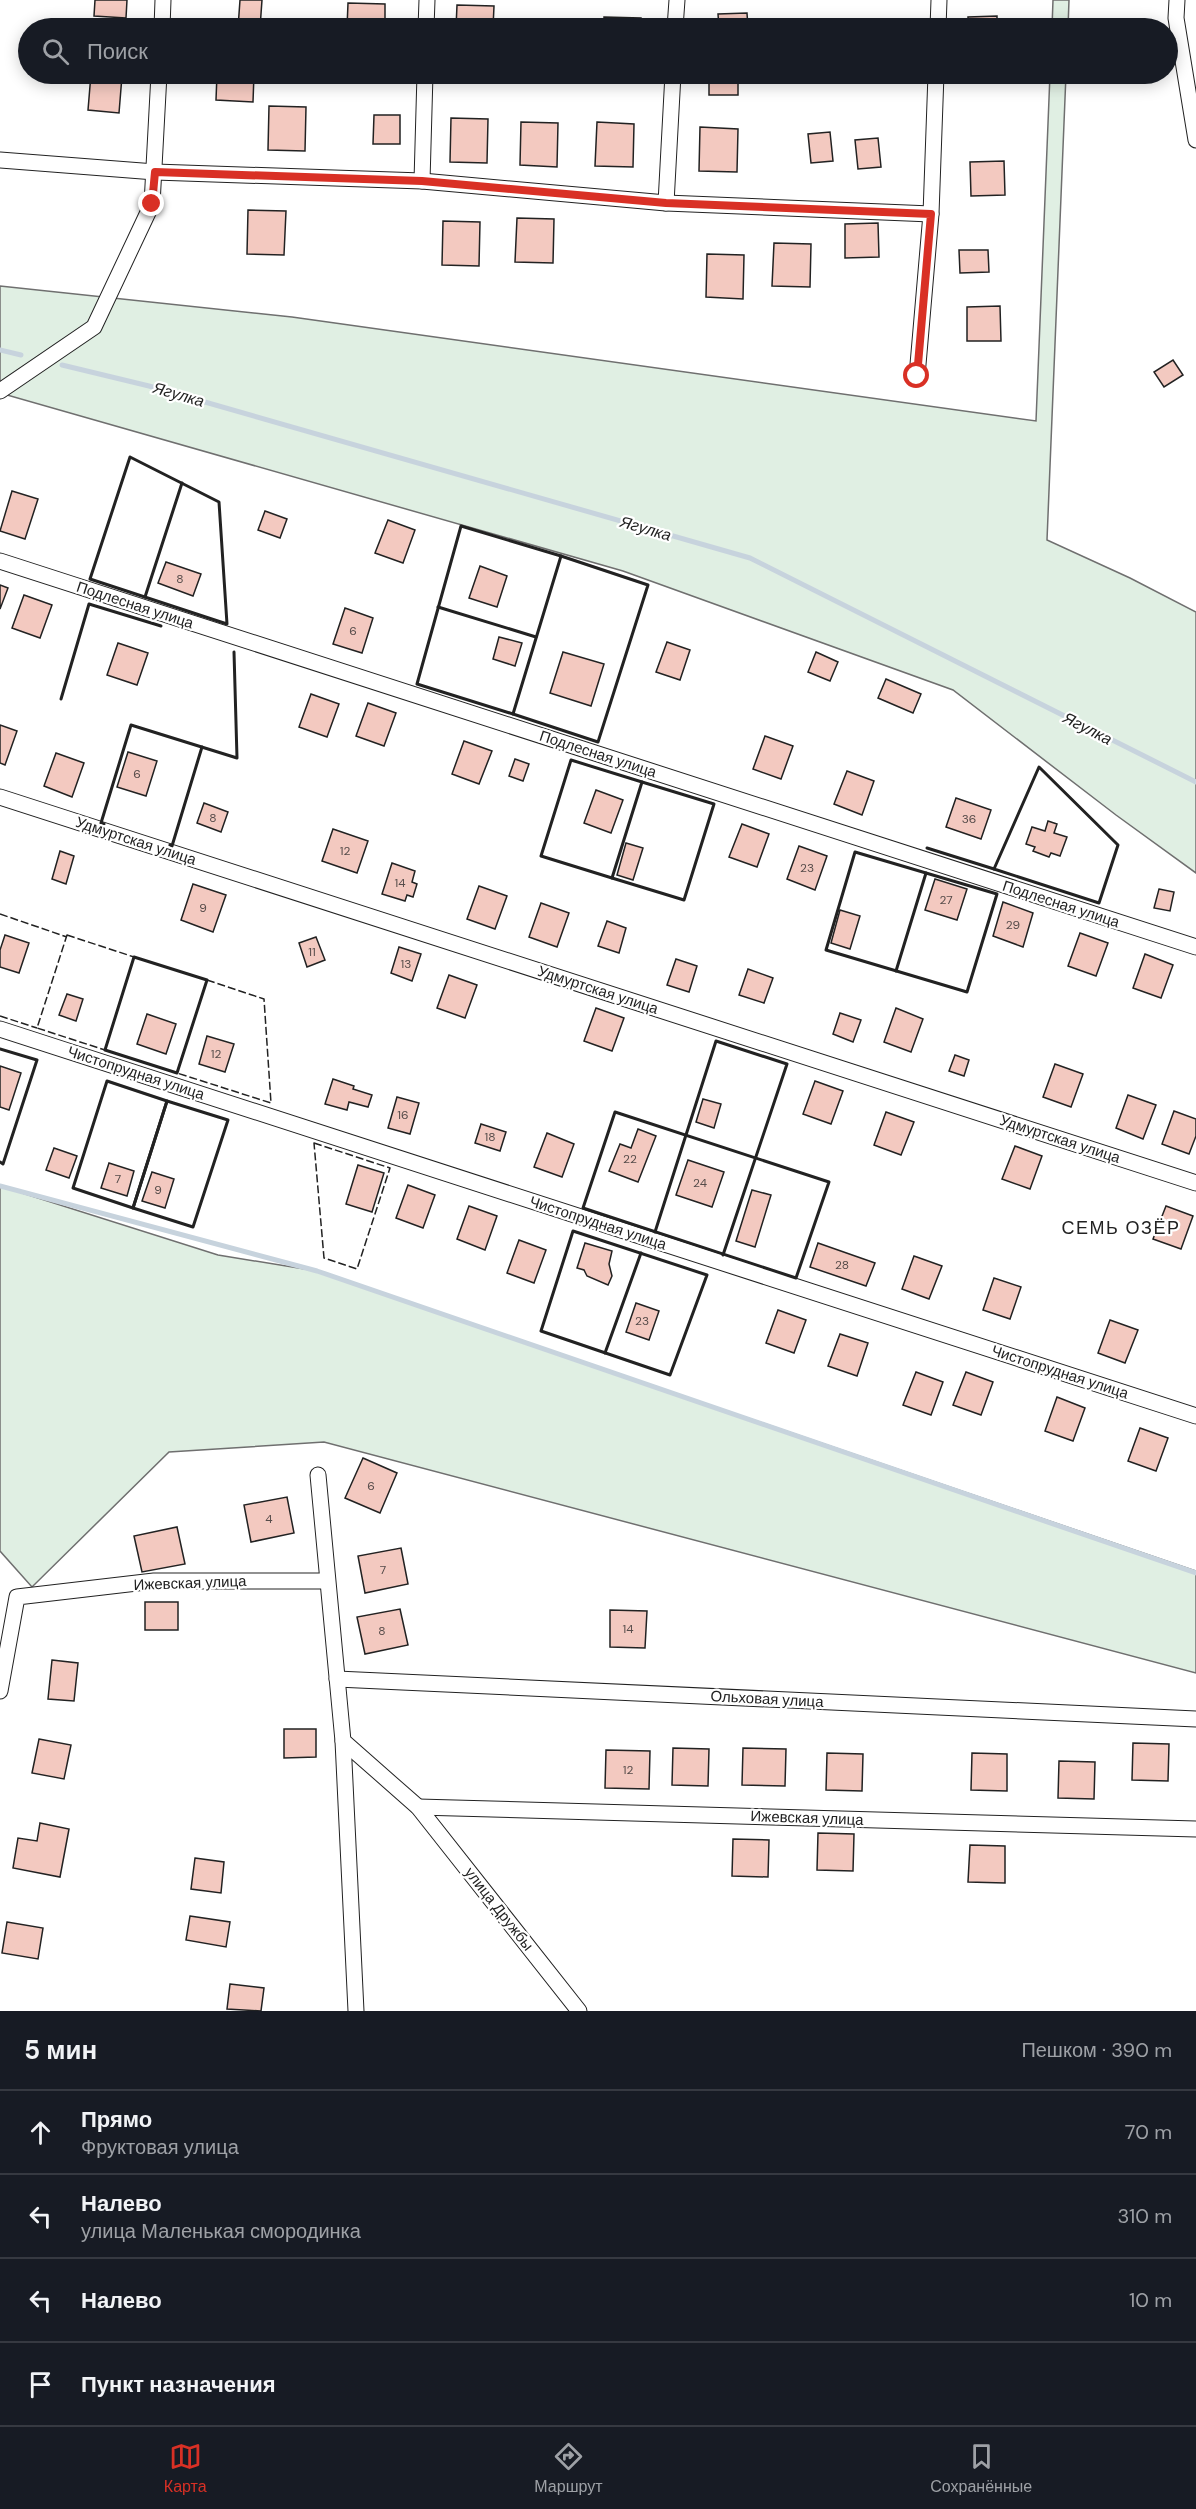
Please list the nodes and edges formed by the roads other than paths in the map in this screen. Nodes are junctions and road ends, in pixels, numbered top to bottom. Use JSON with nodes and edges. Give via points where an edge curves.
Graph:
{"nodes":[{"id":1,"x":163,"y":0,"type":"edge"},
{"id":2,"x":427,"y":0,"type":"edge"},
{"id":3,"x":677,"y":0,"type":"edge"},
{"id":4,"x":939,"y":0,"type":"edge"},
{"id":5,"x":1177,"y":0,"type":"edge"},
{"id":6,"x":162,"y":18,"type":"edge"},
{"id":7,"x":426,"y":18,"type":"edge"},
{"id":8,"x":676,"y":18,"type":"edge"},
{"id":9,"x":938,"y":18,"type":"edge"},
{"id":10,"x":1176,"y":18,"type":"edge"},
{"id":11,"x":1178,"y":30,"type":"edge"},
{"id":12,"x":159,"y":84,"type":"edge"},
{"id":13,"x":425,"y":84,"type":"edge"},
{"id":14,"x":672,"y":84,"type":"edge"},
{"id":15,"x":936,"y":84,"type":"edge"},
{"id":16,"x":1196,"y":140,"type":"edge"},
{"id":17,"x":0,"y":160,"type":"edge"},
{"id":18,"x":155,"y":172,"type":"junction"},
{"id":19,"x":422,"y":181,"type":"junction"},
{"id":20,"x":666,"y":203,"type":"junction"},
{"id":21,"x":931,"y":214,"type":"junction"},
{"id":22,"x":917,"y":376,"type":"dead end"},
{"id":23,"x":0,"y":391,"type":"edge"},
{"id":24,"x":0,"y":561,"type":"edge"},
{"id":25,"x":0,"y":797,"type":"edge"},
{"id":26,"x":1196,"y":947,"type":"edge"},
{"id":27,"x":0,"y":1029,"type":"edge"},
{"id":28,"x":1196,"y":1183,"type":"edge"},
{"id":29,"x":1196,"y":1416,"type":"edge"},
{"id":30,"x":318,"y":1475,"type":"dead end"},
{"id":31,"x":327,"y":1581,"type":"junction"},
{"id":32,"x":337,"y":1679,"type":"junction"},
{"id":33,"x":0,"y":1691,"type":"edge"},
{"id":34,"x":1196,"y":1719,"type":"edge"},
{"id":35,"x":343,"y":1741,"type":"junction"},
{"id":36,"x":418,"y":1807,"type":"junction"},
{"id":37,"x":1196,"y":1829,"type":"edge"},
{"id":38,"x":356,"y":2011,"type":"edge"},
{"id":39,"x":579,"y":2011,"type":"edge"}],
"edges":[{"from":1,"to":6,"type":"street"},
{"from":2,"to":7,"type":"street"},
{"from":3,"to":8,"type":"street"},
{"from":4,"to":9,"type":"street"},
{"from":5,"to":10,"type":"street"},
{"from":11,"to":16,"type":"street"},
{"from":12,"to":18,"type":"street"},
{"from":13,"to":19,"type":"street"},
{"from":14,"to":20,"type":"street"},
{"from":15,"to":21,"type":"street"},
{"from":17,"to":18,"type":"street"},
{"from":18,"to":19,"type":"street"},
{"from":18,"to":23,"type":"street","via":[[152,204],[94,327]]},
{"from":19,"to":20,"type":"street"},
{"from":20,"to":21,"type":"street"},
{"from":21,"to":22,"type":"street"},
{"from":24,"to":26,"type":"street","name":"Подлесная улица"},
{"from":25,"to":28,"type":"street","name":"Удмуртская улица"},
{"from":27,"to":29,"type":"street","name":"Чистопрудная улица"},
{"from":30,"to":31,"type":"street"},
{"from":31,"to":32,"type":"street"},
{"from":31,"to":33,"type":"street","name":"Ижевская улица","via":[[154,1581],[17,1597]]},
{"from":32,"to":34,"type":"street","name":"Ольховая улица"},
{"from":32,"to":35,"type":"street"},
{"from":35,"to":36,"type":"street"},
{"from":35,"to":38,"type":"street"},
{"from":36,"to":37,"type":"street","name":"Ижевская улица"},
{"from":36,"to":39,"type":"street","name":"улица Дружбы"}]}
